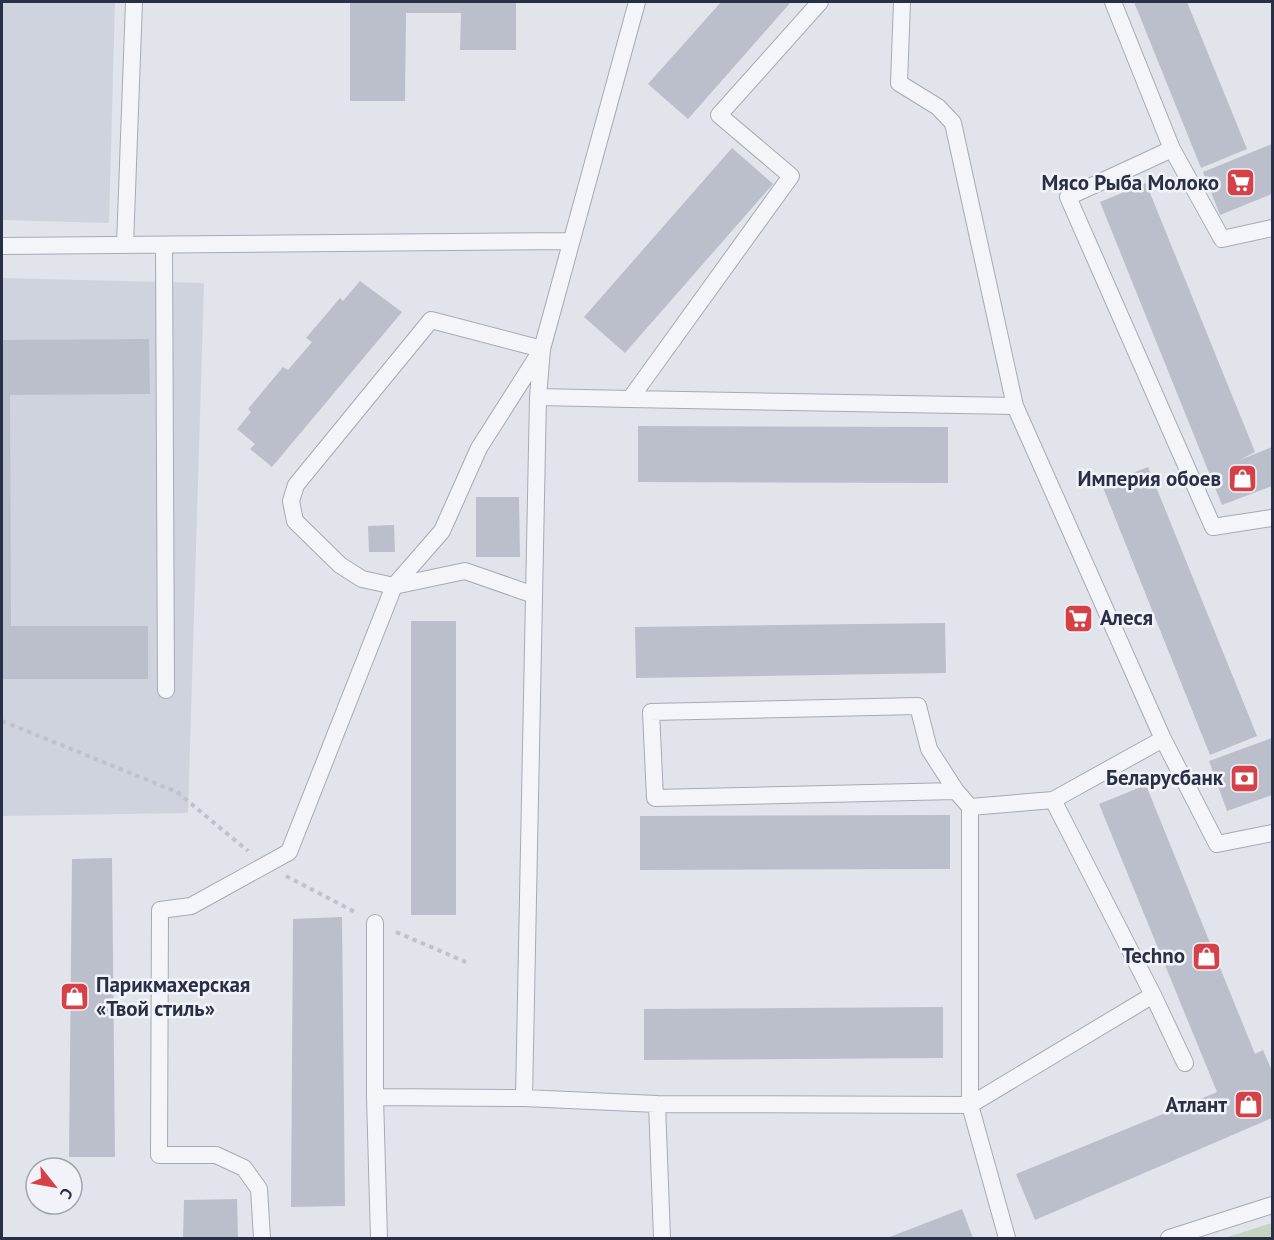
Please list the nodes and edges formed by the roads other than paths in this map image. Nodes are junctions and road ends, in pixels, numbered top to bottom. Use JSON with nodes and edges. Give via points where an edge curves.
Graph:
{"nodes":[{"id":1,"x":135,"y":2,"type":"edge"},
{"id":2,"x":637,"y":2,"type":"edge"},
{"id":3,"x":820,"y":2,"type":"edge"},
{"id":4,"x":902,"y":2,"type":"edge"},
{"id":5,"x":1113,"y":2,"type":"edge"},
{"id":6,"x":1173,"y":149,"type":"junction"},
{"id":7,"x":1272,"y":228,"type":"edge"},
{"id":8,"x":571,"y":241,"type":"junction"},
{"id":9,"x":164,"y":245,"type":"junction"},
{"id":10,"x":2,"y":246,"type":"edge"},
{"id":11,"x":125,"y":246,"type":"junction"},
{"id":12,"x":542,"y":349,"type":"junction"},
{"id":13,"x":538,"y":397,"type":"junction"},
{"id":14,"x":630,"y":399,"type":"junction"},
{"id":15,"x":1015,"y":406,"type":"junction"},
{"id":16,"x":1272,"y":518,"type":"edge"},
{"id":17,"x":394,"y":586,"type":"junction"},
{"id":18,"x":534,"y":595,"type":"junction"},
{"id":19,"x":166,"y":690,"type":"dead end"},
{"id":20,"x":1163,"y":739,"type":"junction"},
{"id":21,"x":956,"y":791,"type":"junction"},
{"id":22,"x":1053,"y":800,"type":"junction"},
{"id":23,"x":970,"y":807,"type":"junction"},
{"id":24,"x":1272,"y":833,"type":"edge"},
{"id":25,"x":375,"y":923,"type":"road end"},
{"id":26,"x":1153,"y":995,"type":"junction"},
{"id":27,"x":1185,"y":1063,"type":"dead end"},
{"id":28,"x":375,"y":1097,"type":"junction"},
{"id":29,"x":524,"y":1098,"type":"junction"},
{"id":30,"x":657,"y":1104,"type":"junction"},
{"id":31,"x":970,"y":1105,"type":"junction"},
{"id":32,"x":1272,"y":1205,"type":"edge"},
{"id":33,"x":262,"y":1239,"type":"edge"},
{"id":34,"x":379,"y":1239,"type":"edge"},
{"id":35,"x":662,"y":1239,"type":"edge"},
{"id":36,"x":1007,"y":1239,"type":"edge"},
{"id":37,"x":1169,"y":1239,"type":"edge"}],
"edges":[{"from":1,"to":11,"type":"lane"},
{"from":2,"to":8,"type":"lane"},
{"from":3,"to":14,"type":"lane","via":[[719,115],[790,176]]},
{"from":4,"to":15,"type":"lane","via":[[899,83],[938,107],[953,123]]},
{"from":5,"to":6,"type":"lane"},
{"from":6,"to":7,"type":"lane","via":[[1222,239]]},
{"from":6,"to":16,"type":"lane","via":[[1068,197],[1213,527]]},
{"from":8,"to":9,"type":"lane"},
{"from":8,"to":12,"type":"lane"},
{"from":9,"to":11,"type":"lane"},
{"from":9,"to":19,"type":"lane"},
{"from":10,"to":11,"type":"lane"},
{"from":12,"to":13,"type":"lane"},
{"from":12,"to":17,"type":"lane","via":[[478,448],[442,531]]},
{"from":12,"to":17,"type":"lane","via":[[431,320],[296,485],[291,501],[295,521],[340,565],[362,579]]},
{"from":13,"to":14,"type":"lane"},
{"from":13,"to":18,"type":"lane"},
{"from":14,"to":15,"type":"lane"},
{"from":15,"to":20,"type":"lane"},
{"from":17,"to":18,"type":"lane","via":[[465,571]]},
{"from":17,"to":33,"type":"lane","via":[[290,852],[191,906],[160,910],[159,1155],[216,1155],[243,1168],[259,1189]]},
{"from":18,"to":29,"type":"lane"},
{"from":20,"to":22,"type":"lane"},
{"from":20,"to":24,"type":"lane","via":[[1217,844]]},
{"from":21,"to":21,"type":"lane","via":[[929,749],[918,706],[651,712],[655,798]]},
{"from":21,"to":23,"type":"lane"},
{"from":22,"to":23,"type":"lane"},
{"from":22,"to":26,"type":"lane"},
{"from":23,"to":31,"type":"lane"},
{"from":25,"to":28,"type":"lane"},
{"from":26,"to":27,"type":"lane"},
{"from":26,"to":31,"type":"lane"},
{"from":28,"to":29,"type":"lane"},
{"from":28,"to":34,"type":"lane"},
{"from":29,"to":30,"type":"lane"},
{"from":30,"to":31,"type":"lane"},
{"from":30,"to":35,"type":"lane"},
{"from":31,"to":36,"type":"lane"},
{"from":32,"to":37,"type":"lane"}]}
